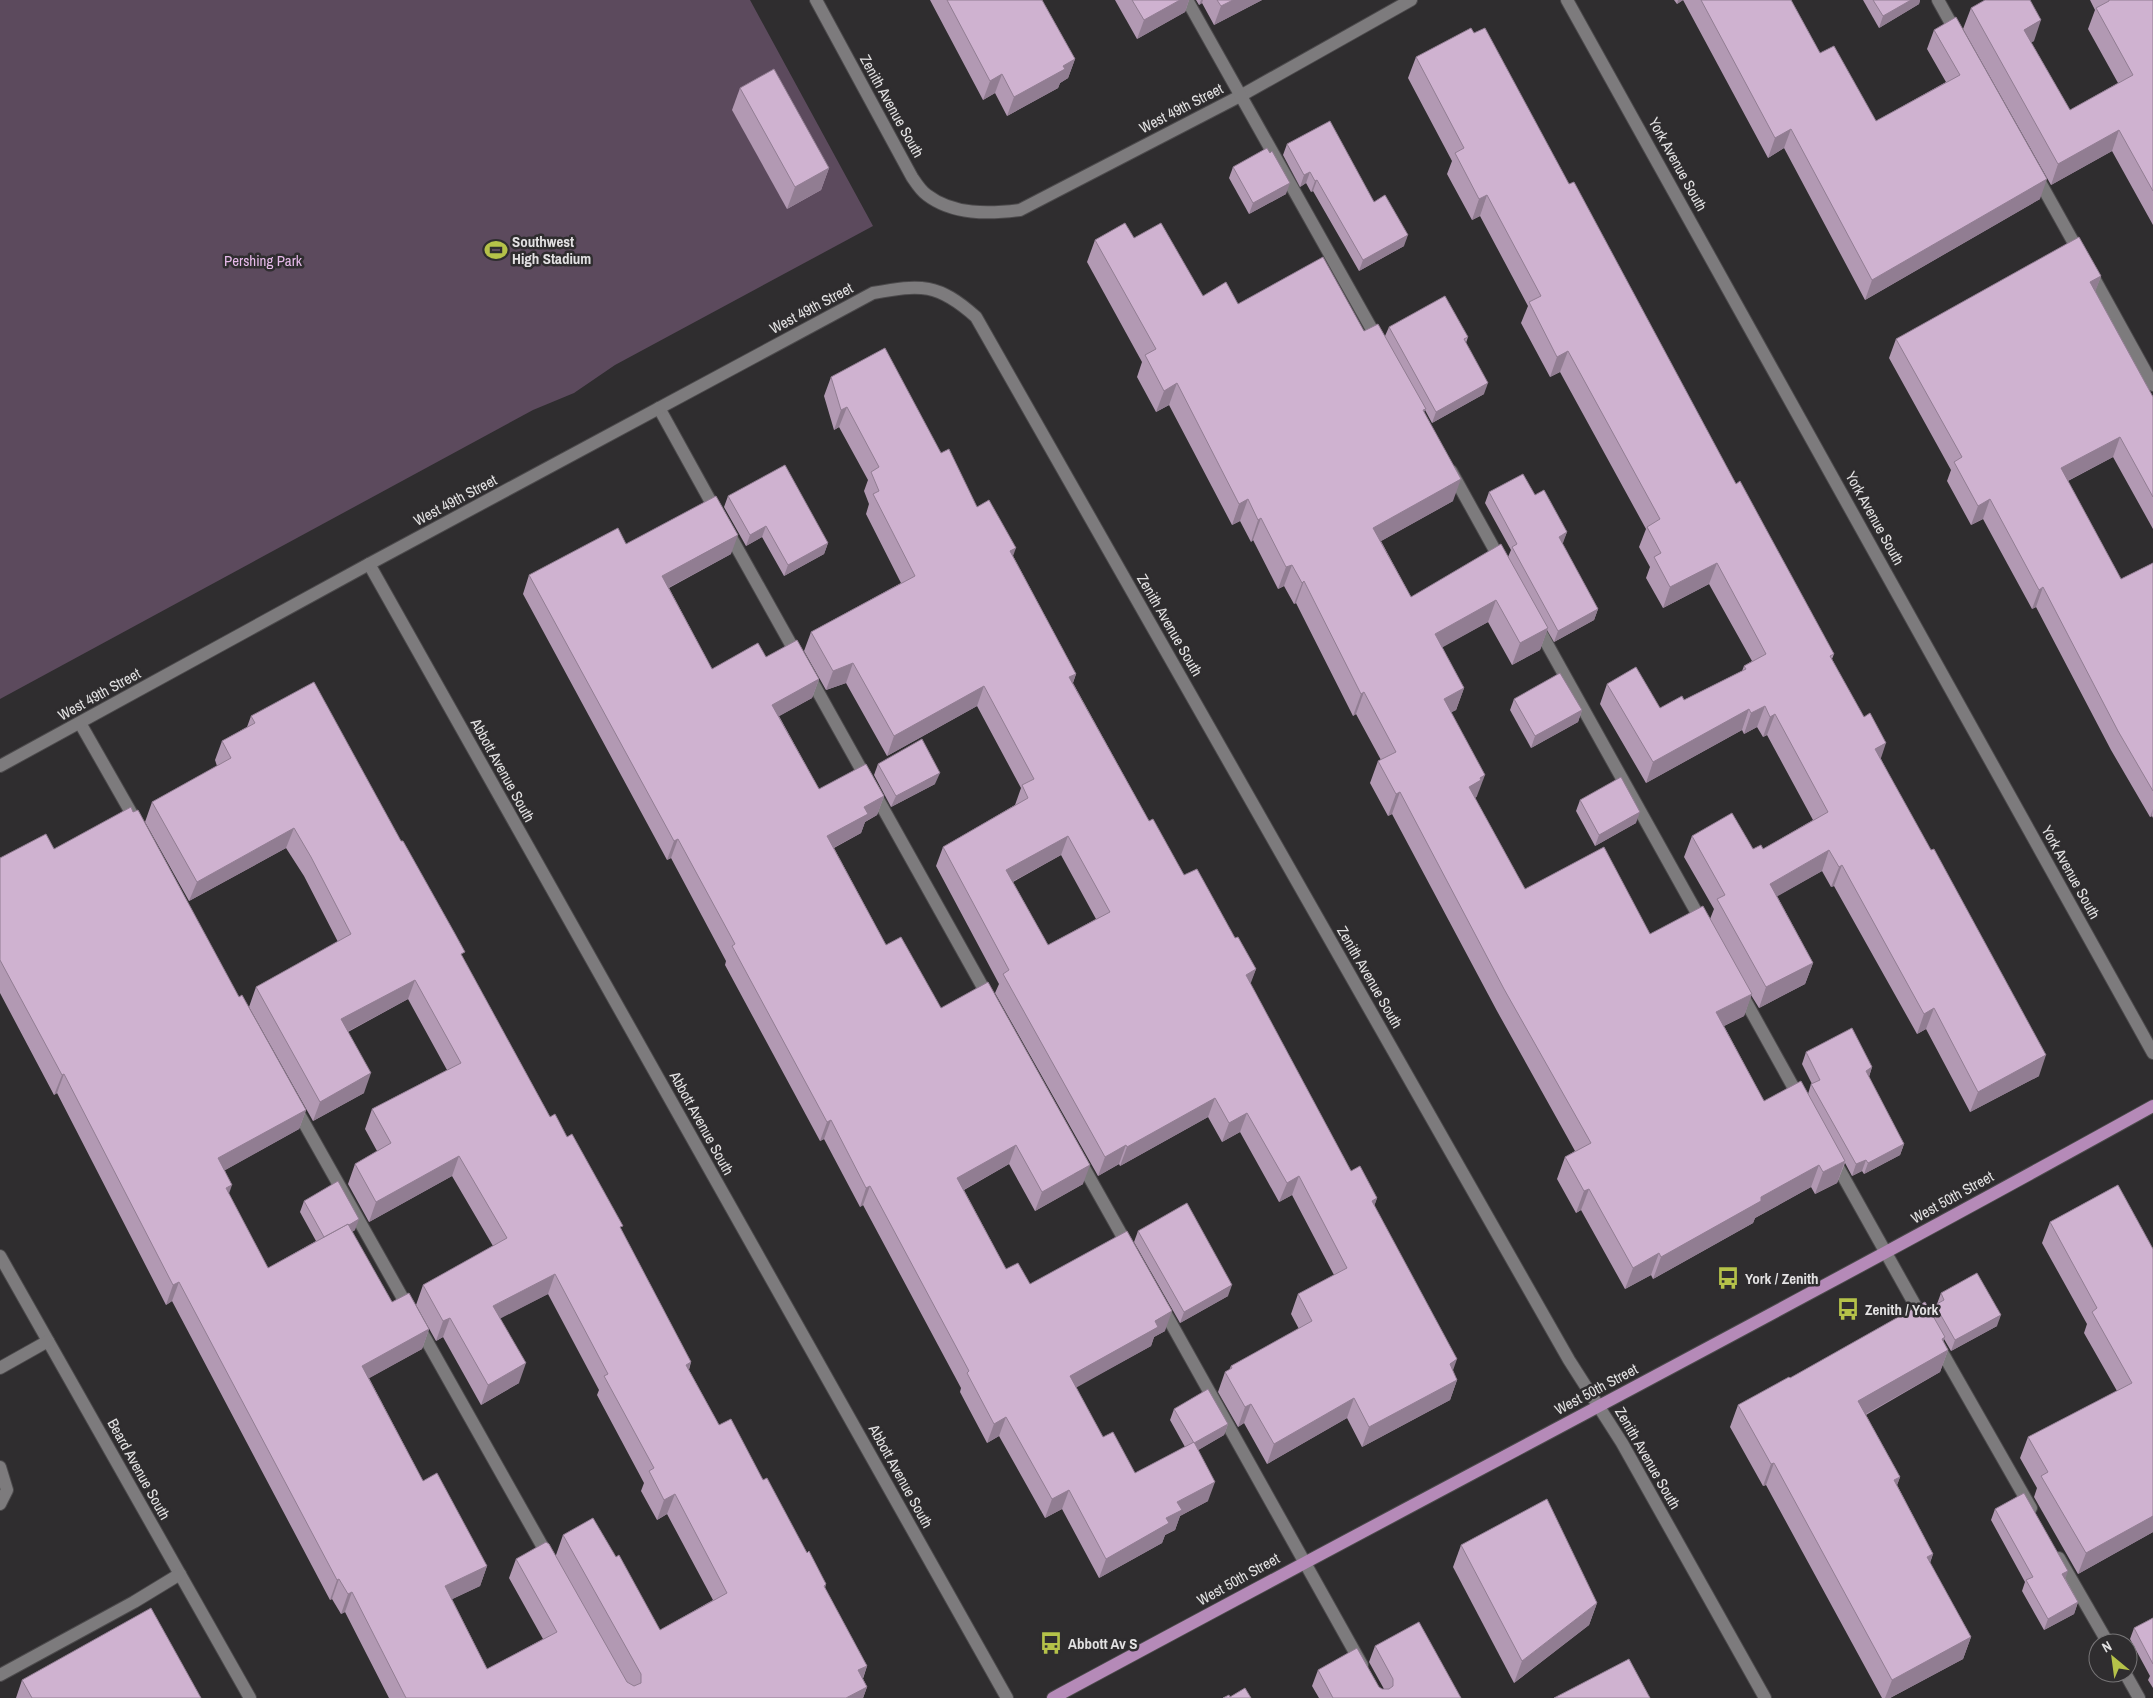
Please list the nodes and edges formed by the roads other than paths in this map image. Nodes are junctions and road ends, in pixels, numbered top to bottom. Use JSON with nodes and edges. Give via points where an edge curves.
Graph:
{"nodes":[{"id":1,"x":816,"y":0,"type":"edge"},
{"id":2,"x":1187,"y":0,"type":"edge"},
{"id":3,"x":1411,"y":0,"type":"edge"},
{"id":4,"x":1567,"y":0,"type":"edge"},
{"id":5,"x":1938,"y":0,"type":"edge"},
{"id":6,"x":1966,"y":51,"type":"edge"},
{"id":7,"x":1242,"y":95,"type":"junction"},
{"id":8,"x":2029,"y":162,"type":"edge"},
{"id":9,"x":957,"y":210,"type":"joint"},
{"id":10,"x":933,"y":288,"type":"joint"},
{"id":11,"x":1384,"y":350,"type":"edge"},
{"id":12,"x":2153,"y":385,"type":"edge"},
{"id":13,"x":659,"y":408,"type":"junction"},
{"id":14,"x":1446,"y":463,"type":"edge"},
{"id":15,"x":368,"y":564,"type":"junction"},
{"id":16,"x":1509,"y":576,"type":"edge"},
{"id":17,"x":1528,"y":611,"type":"edge"},
{"id":18,"x":80,"y":722,"type":"junction"},
{"id":19,"x":0,"y":766,"type":"edge"},
{"id":20,"x":141,"y":832,"type":"edge"},
{"id":21,"x":1707,"y":932,"type":"edge"},
{"id":22,"x":1732,"y":976,"type":"edge"},
{"id":23,"x":997,"y":1012,"type":"edge"},
{"id":24,"x":2153,"y":1053,"type":"edge"},
{"id":25,"x":287,"y":1092,"type":"edge"},
{"id":26,"x":2153,"y":1106,"type":"edge"},
{"id":27,"x":1809,"y":1115,"type":"edge"},
{"id":28,"x":1828,"y":1150,"type":"edge"},
{"id":29,"x":1074,"y":1151,"type":"edge"},
{"id":30,"x":1885,"y":1252,"type":"junction"},
{"id":31,"x":0,"y":1256,"type":"edge"},
{"id":32,"x":1133,"y":1256,"type":"edge"},
{"id":33,"x":1157,"y":1299,"type":"edge"},
{"id":34,"x":48,"y":1341,"type":"junction"},
{"id":35,"x":0,"y":1368,"type":"edge"},
{"id":36,"x":1599,"y":1406,"type":"junction"},
{"id":37,"x":0,"y":1467,"type":"edge"},
{"id":38,"x":0,"y":1504,"type":"edge"},
{"id":39,"x":2039,"y":1523,"type":"edge"},
{"id":40,"x":2054,"y":1548,"type":"edge"},
{"id":41,"x":1304,"y":1561,"type":"junction"},
{"id":42,"x":554,"y":1568,"type":"edge"},
{"id":43,"x":180,"y":1574,"type":"junction"},
{"id":44,"x":2102,"y":1633,"type":"edge"},
{"id":45,"x":1366,"y":1673,"type":"edge"},
{"id":46,"x":0,"y":1676,"type":"edge"},
{"id":47,"x":2131,"y":1683,"type":"edge"},
{"id":48,"x":250,"y":1698,"type":"edge"},
{"id":49,"x":1007,"y":1698,"type":"edge"},
{"id":50,"x":1053,"y":1698,"type":"edge"},
{"id":51,"x":1765,"y":1698,"type":"edge"},
{"id":52,"x":2139,"y":1698,"type":"edge"}],
"edges":[{"from":1,"to":9,"type":"street","name":"Zenith Avenue South","via":[[912,177],[926,195]]},
{"from":2,"to":7,"type":"street"},
{"from":3,"to":7,"type":"street","name":"West 49th Street"},
{"from":4,"to":24,"type":"street","name":"York Avenue South"},
{"from":5,"to":6,"type":"street"},
{"from":7,"to":9,"type":"street","name":"West 49th Street","via":[[1020,210],[991,214]]},
{"from":7,"to":11,"type":"street"},
{"from":8,"to":12,"type":"street"},
{"from":10,"to":13,"type":"street","name":"West 49th Street","via":[[902,288],[873,293]]},
{"from":10,"to":36,"type":"street","name":"Zenith Avenue South","via":[[959,302],[976,317],[1564,1351]]},
{"from":13,"to":15,"type":"street","name":"West 49th Street"},
{"from":13,"to":23,"type":"street"},
{"from":14,"to":16,"type":"street"},
{"from":15,"to":18,"type":"street","name":"West 49th Street"},
{"from":15,"to":49,"type":"street","name":"Abbott Avenue South"},
{"from":17,"to":21,"type":"street"},
{"from":18,"to":19,"type":"street","name":"West 49th Street"},
{"from":18,"to":20,"type":"street"},
{"from":22,"to":27,"type":"street"},
{"from":25,"to":42,"type":"street"},
{"from":26,"to":30,"type":"main road","name":"West 50th Street"},
{"from":28,"to":30,"type":"street"},
{"from":29,"to":32,"type":"street"},
{"from":30,"to":36,"type":"main road","name":"West 50th Street"},
{"from":30,"to":39,"type":"street"},
{"from":31,"to":34,"type":"street","name":"Beard Avenue South"},
{"from":33,"to":41,"type":"street"},
{"from":34,"to":35,"type":"street"},
{"from":34,"to":43,"type":"street","name":"Beard Avenue South"},
{"from":36,"to":41,"type":"main road","name":"West 50th Street"},
{"from":36,"to":51,"type":"street","name":"Zenith Avenue South"},
{"from":37,"to":38,"type":"street","via":[[7,1490]]},
{"from":40,"to":44,"type":"street"},
{"from":41,"to":45,"type":"street"},
{"from":41,"to":50,"type":"main road","name":"West 50th Street"},
{"from":43,"to":46,"type":"street"},
{"from":43,"to":48,"type":"street","name":"Beard Avenue South"},
{"from":47,"to":52,"type":"street"}]}
